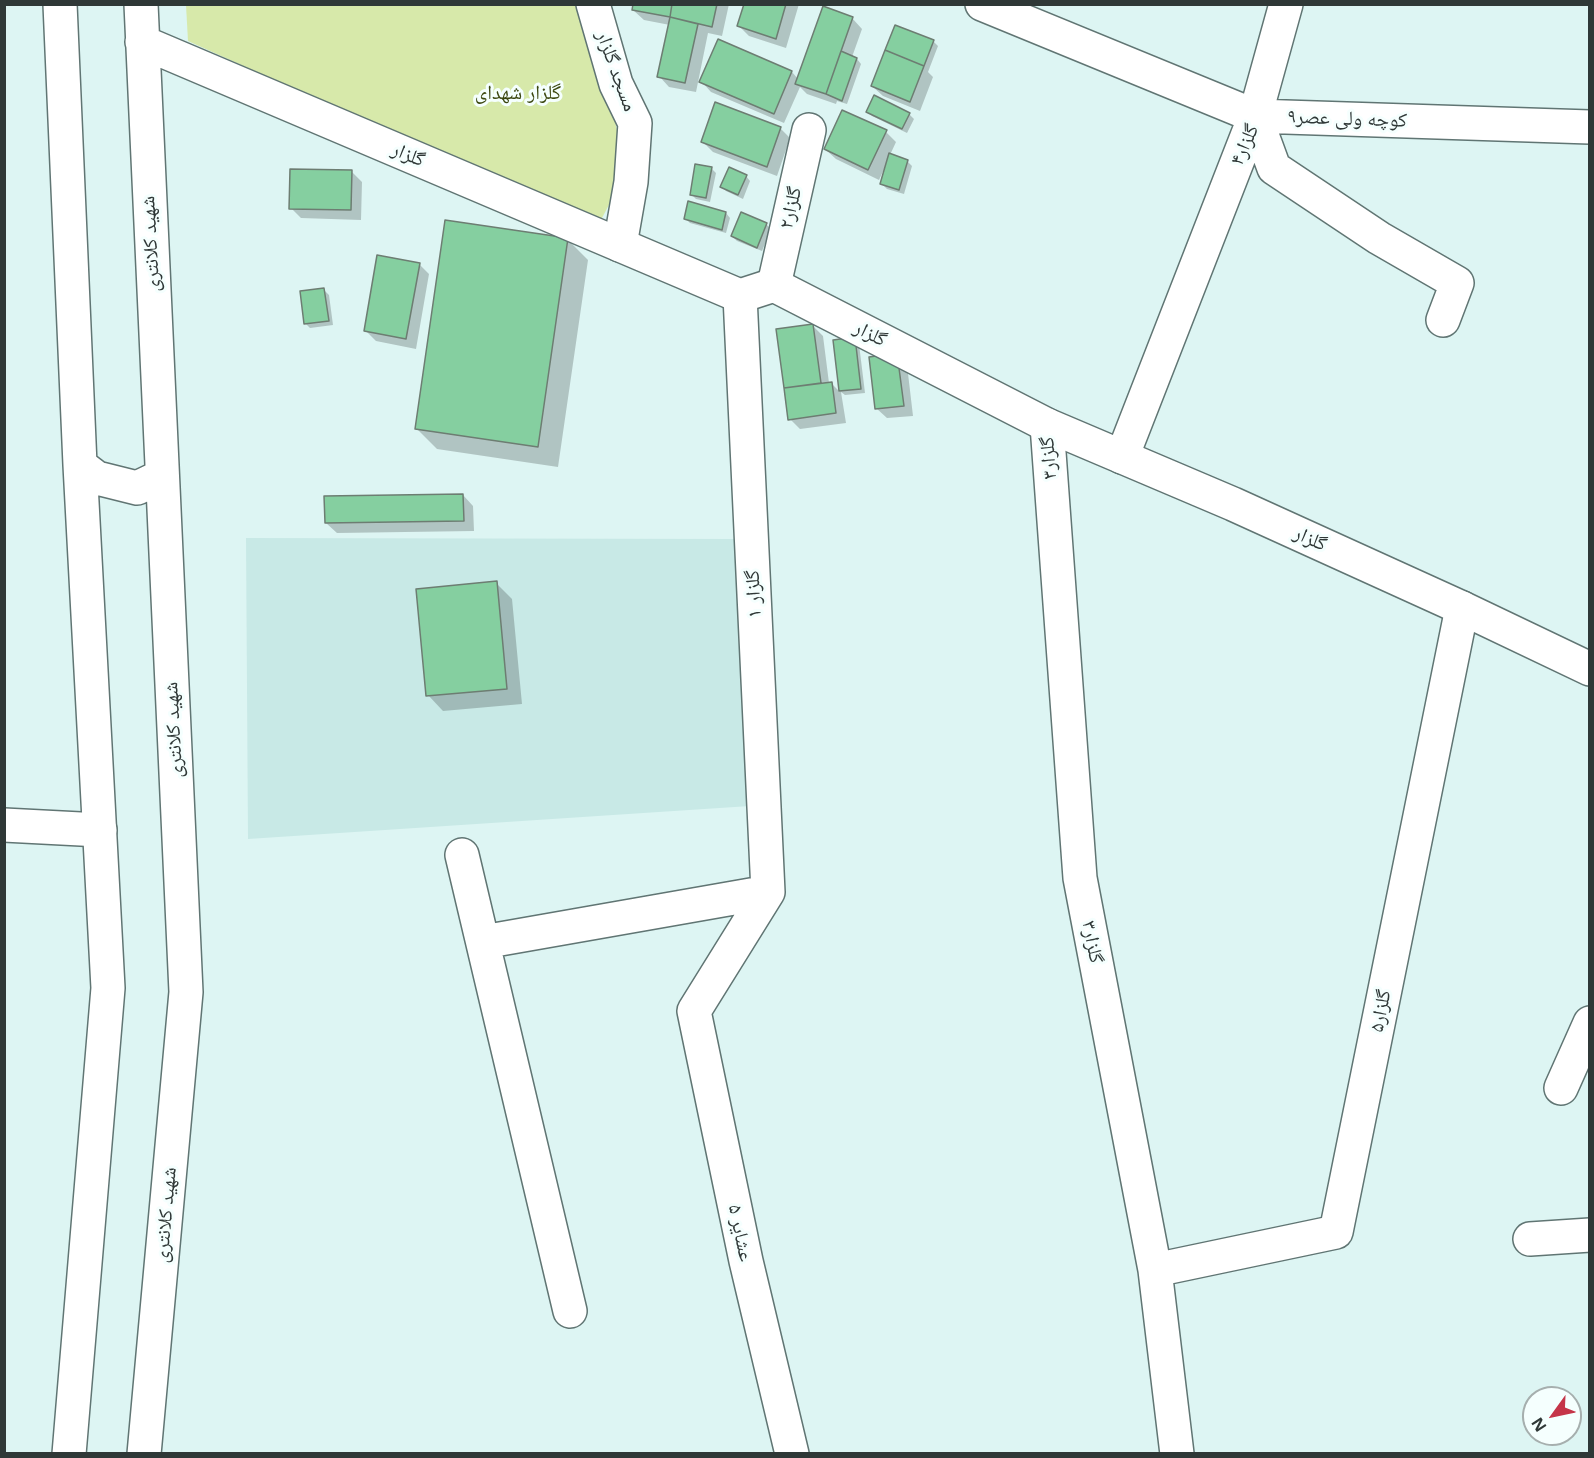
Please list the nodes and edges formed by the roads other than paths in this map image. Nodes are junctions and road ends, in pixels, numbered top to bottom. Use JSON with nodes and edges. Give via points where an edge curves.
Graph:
{"nodes":[{"id":1,"x":60,"y":4,"type":"edge"},
{"id":2,"x":141,"y":4,"type":"edge"},
{"id":3,"x":593,"y":4,"type":"edge"},
{"id":4,"x":982,"y":4,"type":"edge"},
{"id":5,"x":1286,"y":4,"type":"edge"},
{"id":6,"x":1015,"y":11,"type":"edge"},
{"id":7,"x":142,"y":42,"type":"junction"},
{"id":8,"x":1256,"y":116,"type":"junction"},
{"id":9,"x":1590,"y":128,"type":"edge"},
{"id":10,"x":809,"y":130,"type":"dead end"},
{"id":11,"x":620,"y":245,"type":"junction"},
{"id":12,"x":774,"y":285,"type":"junction"},
{"id":13,"x":740,"y":296,"type":"junction"},
{"id":14,"x":1443,"y":320,"type":"dead end"},
{"id":15,"x":1047,"y":425,"type":"junction"},
{"id":16,"x":1122,"y":457,"type":"junction"},
{"id":17,"x":80,"y":465,"type":"junction"},
{"id":18,"x":162,"y":476,"type":"junction"},
{"id":19,"x":1462,"y":608,"type":"junction"},
{"id":20,"x":1589,"y":667,"type":"edge"},
{"id":21,"x":4,"y":825,"type":"edge"},
{"id":22,"x":100,"y":830,"type":"junction"},
{"id":23,"x":462,"y":855,"type":"dead end"},
{"id":24,"x":768,"y":892,"type":"junction"},
{"id":25,"x":483,"y":942,"type":"junction"},
{"id":26,"x":1590,"y":1023,"type":"edge"},
{"id":27,"x":1561,"y":1088,"type":"dead end"},
{"id":28,"x":1590,"y":1235,"type":"edge"},
{"id":29,"x":1530,"y":1239,"type":"dead end"},
{"id":30,"x":1155,"y":1270,"type":"junction"},
{"id":31,"x":570,"y":1311,"type":"dead end"},
{"id":32,"x":69,"y":1454,"type":"edge"},
{"id":33,"x":144,"y":1454,"type":"edge"},
{"id":34,"x":792,"y":1454,"type":"edge"},
{"id":35,"x":1178,"y":1454,"type":"edge"}],
"edges":[{"from":1,"to":17,"type":"street"},
{"from":2,"to":7,"type":"street","name":"شهید کلانتری"},
{"from":3,"to":11,"type":"street","name":"مسجد گلزار","via":[[616,84],[635,123],[631,182]]},
{"from":4,"to":6,"type":"street","name":"کوچه ولی عصر۹"},
{"from":5,"to":8,"type":"street"},
{"from":6,"to":8,"type":"street","name":"کوچه ولی عصر۹"},
{"from":7,"to":11,"type":"street","name":"گلزار"},
{"from":7,"to":18,"type":"street","name":"شهید کلانتری"},
{"from":8,"to":9,"type":"street","name":"کوچه ولی عصر۹"},
{"from":8,"to":14,"type":"street","name":"گلزار۴","via":[[1274,168],[1379,238],[1457,283]]},
{"from":8,"to":16,"type":"street","name":"گلزار۴"},
{"from":10,"to":12,"type":"street","name":"گلزار۲"},
{"from":11,"to":13,"type":"street","name":"گلزار"},
{"from":12,"to":13,"type":"street"},
{"from":12,"to":15,"type":"street","name":"گلزار"},
{"from":13,"to":24,"type":"street","name":"گلزار ۱"},
{"from":15,"to":16,"type":"street","name":"گلزار"},
{"from":15,"to":30,"type":"street","name":"گلزار۳","via":[[1080,878]]},
{"from":16,"to":19,"type":"street","name":"گلزار"},
{"from":17,"to":18,"type":"street","via":[[97,478],[137,488]]},
{"from":17,"to":22,"type":"street"},
{"from":18,"to":33,"type":"street","name":"شهید کلانتری","via":[[186,992]]},
{"from":19,"to":20,"type":"street","name":"گلزار"},
{"from":19,"to":30,"type":"street","name":"گلزار۵","via":[[1336,1232]]},
{"from":21,"to":22,"type":"street"},
{"from":22,"to":32,"type":"street","via":[[108,988]]},
{"from":23,"to":25,"type":"street"},
{"from":24,"to":25,"type":"street"},
{"from":24,"to":34,"type":"street","name":"عشایر ۵","via":[[694,1011],[746,1261]]},
{"from":25,"to":31,"type":"street"},
{"from":26,"to":27,"type":"street"},
{"from":28,"to":29,"type":"street"},
{"from":30,"to":35,"type":"street","name":"گلزار۳"}]}
